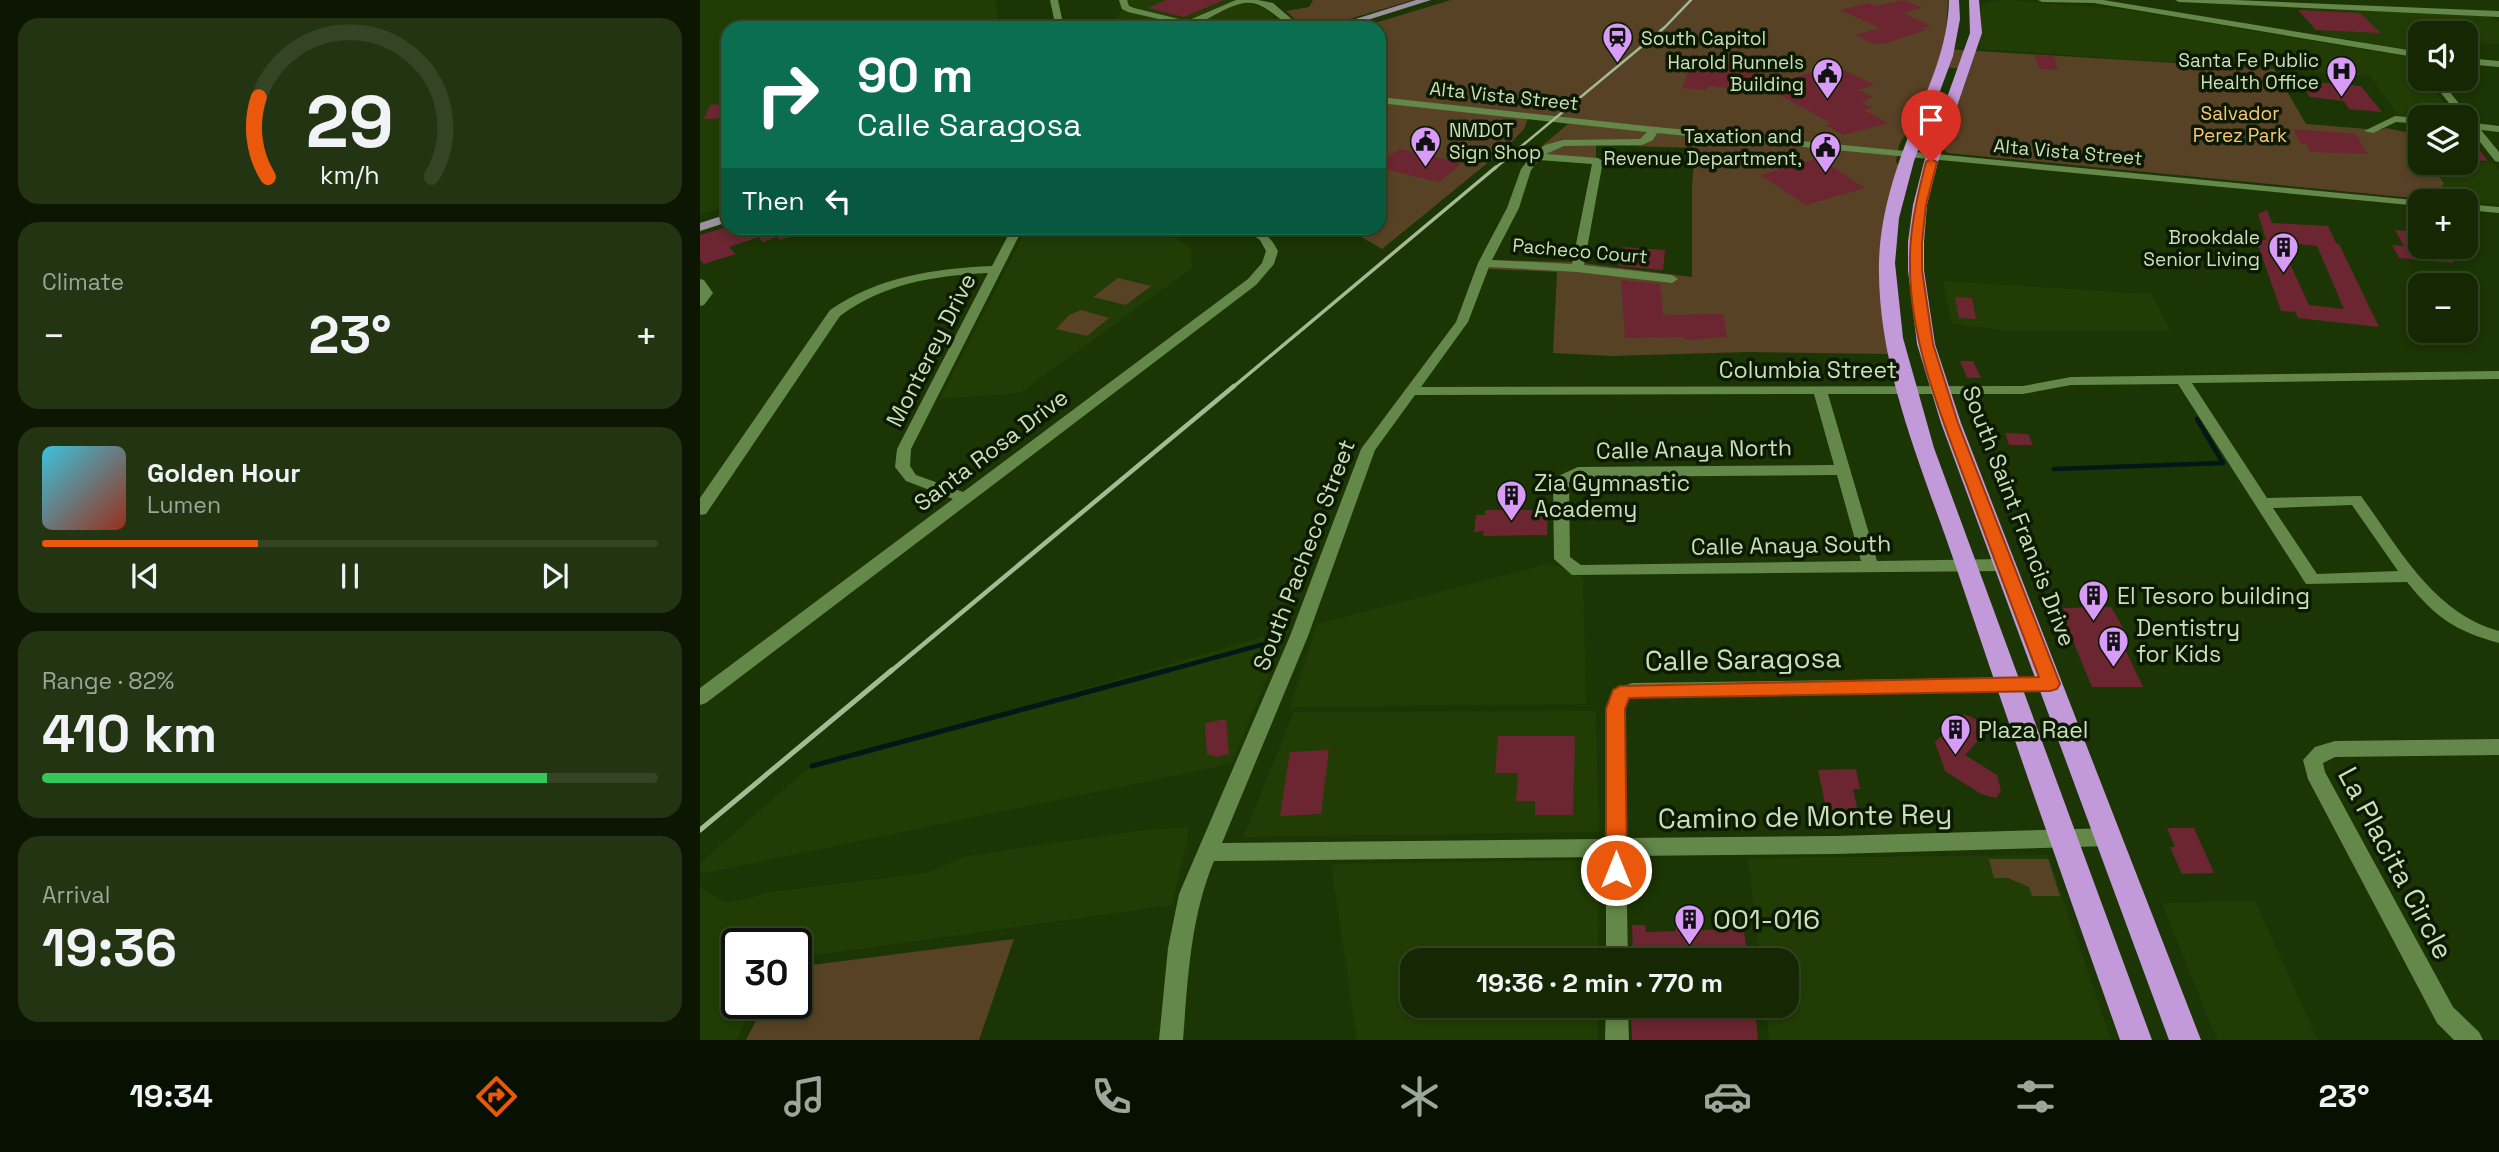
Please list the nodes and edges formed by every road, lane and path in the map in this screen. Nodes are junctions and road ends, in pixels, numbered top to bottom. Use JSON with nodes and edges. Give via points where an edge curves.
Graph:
{"nodes":[{"id":1,"x":1054,"y":0,"type":"edge"},
{"id":2,"x":1122,"y":0,"type":"edge"},
{"id":3,"x":1245,"y":0,"type":"edge"},
{"id":4,"x":1426,"y":0,"type":"edge"},
{"id":5,"x":1443,"y":0,"type":"edge"},
{"id":6,"x":1954,"y":0,"type":"edge"},
{"id":7,"x":1974,"y":0,"type":"edge"},
{"id":8,"x":2042,"y":0,"type":"edge"},
{"id":9,"x":2179,"y":0,"type":"edge"},
{"id":10,"x":2190,"y":0,"type":"edge"},
{"id":11,"x":2090,"y":1,"type":"edge"},
{"id":12,"x":2132,"y":3,"type":"edge"},
{"id":13,"x":2303,"y":3,"type":"edge"},
{"id":14,"x":2484,"y":5,"type":"dead end"},
{"id":15,"x":2498,"y":14,"type":"edge"},
{"id":16,"x":1058,"y":21,"type":"edge"},
{"id":17,"x":1177,"y":21,"type":"edge"},
{"id":18,"x":1196,"y":21,"type":"edge"},
{"id":19,"x":1289,"y":21,"type":"edge"},
{"id":20,"x":1356,"y":21,"type":"edge"},
{"id":21,"x":1373,"y":21,"type":"edge"},
{"id":22,"x":2408,"y":55,"type":"edge"},
{"id":23,"x":2478,"y":62,"type":"edge"},
{"id":24,"x":2499,"y":64,"type":"edge"},
{"id":25,"x":2443,"y":91,"type":"edge"},
{"id":26,"x":1386,"y":101,"type":"edge"},
{"id":27,"x":2454,"y":105,"type":"edge"},
{"id":28,"x":2408,"y":120,"type":"edge"},
{"id":29,"x":2478,"y":124,"type":"edge"},
{"id":30,"x":2499,"y":129,"type":"edge"},
{"id":31,"x":1653,"y":130,"type":"junction"},
{"id":32,"x":2369,"y":131,"type":"dead end"},
{"id":33,"x":2478,"y":134,"type":"edge"},
{"id":34,"x":1909,"y":154,"type":"junction"},
{"id":35,"x":1536,"y":157,"type":"junction"},
{"id":36,"x":1934,"y":157,"type":"junction"},
{"id":37,"x":2499,"y":159,"type":"edge"},
{"id":38,"x":2408,"y":202,"type":"edge"},
{"id":39,"x":2478,"y":208,"type":"edge"},
{"id":40,"x":2499,"y":210,"type":"edge"},
{"id":41,"x":721,"y":213,"type":"edge"},
{"id":42,"x":700,"y":220,"type":"edge"},
{"id":43,"x":721,"y":220,"type":"edge"},
{"id":44,"x":700,"y":227,"type":"edge"},
{"id":45,"x":1013,"y":235,"type":"edge"},
{"id":46,"x":1260,"y":235,"type":"edge"},
{"id":47,"x":1484,"y":263,"type":"junction"},
{"id":48,"x":1577,"y":268,"type":"junction"},
{"id":49,"x":996,"y":269,"type":"junction"},
{"id":50,"x":1672,"y":279,"type":"dead end"},
{"id":51,"x":701,"y":285,"type":"edge"},
{"id":52,"x":700,"y":302,"type":"edge"},
{"id":53,"x":2499,"y":375,"type":"edge"},
{"id":54,"x":2182,"y":379,"type":"junction"},
{"id":55,"x":1939,"y":390,"type":"junction"},
{"id":56,"x":1410,"y":391,"type":"junction"},
{"id":57,"x":1820,"y":391,"type":"junction"},
{"id":58,"x":1907,"y":391,"type":"junction"},
{"id":59,"x":1843,"y":470,"type":"junction"},
{"id":60,"x":965,"y":498,"type":"junction"},
{"id":61,"x":2262,"y":503,"type":"junction"},
{"id":62,"x":700,"y":510,"type":"edge"},
{"id":63,"x":1966,"y":565,"type":"junction"},
{"id":64,"x":2005,"y":565,"type":"junction"},
{"id":65,"x":1871,"y":567,"type":"junction"},
{"id":66,"x":1578,"y":571,"type":"joint"},
{"id":67,"x":2411,"y":576,"type":"junction"},
{"id":68,"x":2499,"y":637,"type":"edge"},
{"id":69,"x":2050,"y":684,"type":"junction"},
{"id":70,"x":2008,"y":686,"type":"junction"},
{"id":71,"x":700,"y":698,"type":"edge"},
{"id":72,"x":2499,"y":747,"type":"edge"},
{"id":73,"x":2109,"y":837,"type":"junction"},
{"id":74,"x":2062,"y":838,"type":"junction"},
{"id":75,"x":1616,"y":847,"type":"junction"},
{"id":76,"x":1207,"y":852,"type":"junction"},
{"id":77,"x":1617,"y":948,"type":"edge"},
{"id":78,"x":1617,"y":1018,"type":"edge"},
{"id":79,"x":1171,"y":1040,"type":"edge"},
{"id":80,"x":1617,"y":1040,"type":"edge"},
{"id":81,"x":2136,"y":1040,"type":"edge"},
{"id":82,"x":2185,"y":1040,"type":"edge"},
{"id":83,"x":2472,"y":1040,"type":"edge"}],
"edges":[{"from":1,"to":16,"type":"street"},
{"from":2,"to":17,"type":"street","via":[[1131,10]]},
{"from":3,"to":18,"type":"street"},
{"from":3,"to":19,"type":"street","via":[[1270,5]]},
{"from":4,"to":20,"type":"main road"},
{"from":5,"to":21,"type":"main road"},
{"from":6,"to":34,"type":"highway","via":[[1951,42]]},
{"from":7,"to":36,"type":"highway","name":"South Saint Francis Drive","via":[[1976,33]]},
{"from":8,"to":11,"type":"street"},
{"from":9,"to":10,"type":"street"},
{"from":10,"to":13,"type":"street"},
{"from":11,"to":12,"type":"street"},
{"from":12,"to":22,"type":"street"},
{"from":13,"to":15,"type":"street"},
{"from":14,"to":15,"type":"street"},
{"from":23,"to":24,"type":"street"},
{"from":25,"to":27,"type":"street"},
{"from":26,"to":31,"type":"street","name":"Alta Vista Street"},
{"from":28,"to":32,"type":"street","via":[[2395,119]]},
{"from":29,"to":30,"type":"street"},
{"from":31,"to":34,"type":"street","name":"Alta Vista Street"},
{"from":31,"to":35,"type":"street","via":[[1642,142],[1563,143]]},
{"from":33,"to":37,"type":"street"},
{"from":34,"to":36,"type":"street","name":"Alta Vista Street"},
{"from":34,"to":58,"type":"highway","via":[[1894,202],[1887,264],[1892,320]]},
{"from":35,"to":47,"type":"street","name":"South Pacheco Street"},
{"from":35,"to":48,"type":"street","via":[[1598,161]]},
{"from":36,"to":38,"type":"street","name":"Alta Vista Street"},
{"from":36,"to":55,"type":"highway","name":"South Saint Francis Drive","via":[[1920,205],[1916,270],[1926,344]]},
{"from":39,"to":40,"type":"street"},
{"from":41,"to":42,"type":"main road"},
{"from":43,"to":44,"type":"main road"},
{"from":45,"to":49,"type":"street","name":"Monterey Drive"},
{"from":46,"to":60,"type":"street","name":"Santa Rosa Drive","via":[[1272,251],[1268,264],[1252,282]]},
{"from":47,"to":48,"type":"street","name":"Pacheco Court"},
{"from":47,"to":56,"type":"street","name":"South Pacheco Street","via":[[1462,322]]},
{"from":48,"to":50,"type":"street","name":"Pacheco Court"},
{"from":49,"to":60,"type":"street","name":"Monterey Drive","via":[[904,449],[902,467],[911,478]]},
{"from":49,"to":62,"type":"street","via":[[908,277],[855,297],[835,313]]},
{"from":51,"to":52,"type":"street","via":[[707,293]]},
{"from":53,"to":54,"type":"street","name":"Columbia Street"},
{"from":54,"to":55,"type":"street","name":"Columbia Street","via":[[2071,381],[2023,390]]},
{"from":54,"to":61,"type":"street"},
{"from":55,"to":58,"type":"street","name":"Columbia Street"},
{"from":55,"to":64,"type":"highway","name":"South Saint Francis Drive"},
{"from":56,"to":57,"type":"street","name":"Columbia Street"},
{"from":56,"to":76,"type":"street","name":"South Pacheco Street","via":[[1368,449],[1299,636]]},
{"from":57,"to":58,"type":"street","name":"Columbia Street"},
{"from":57,"to":59,"type":"street"},
{"from":58,"to":63,"type":"highway"},
{"from":59,"to":65,"type":"street"},
{"from":59,"to":66,"type":"street","name":"Calle Anaya North","via":[[1577,472],[1561,480],[1562,559]]},
{"from":60,"to":71,"type":"street","name":"Santa Rosa Drive"},
{"from":61,"to":67,"type":"street","via":[[2356,500]]},
{"from":61,"to":67,"type":"street","via":[[2312,580]]},
{"from":63,"to":64,"type":"street","name":"Calle Anaya South"},
{"from":63,"to":65,"type":"street","name":"Calle Anaya South"},
{"from":63,"to":70,"type":"highway"},
{"from":64,"to":69,"type":"highway","name":"South Saint Francis Drive"},
{"from":65,"to":66,"type":"street","name":"Calle Anaya South"},
{"from":67,"to":68,"type":"street","via":[[2441,613]]},
{"from":69,"to":70,"type":"street","name":"Calle Saragosa"},
{"from":69,"to":73,"type":"highway","name":"South Saint Francis Drive"},
{"from":70,"to":74,"type":"highway"},
{"from":70,"to":75,"type":"street","name":"Calle Saragosa","via":[[1626,691],[1615,709]]},
{"from":72,"to":83,"type":"street","name":"La Placita Circle","via":[[2335,750],[2313,760],[2315,773],[2445,1015]]},
{"from":73,"to":74,"type":"street","name":"Camino de Monte Rey"},
{"from":73,"to":82,"type":"highway","name":"South Saint Francis Drive"},
{"from":74,"to":75,"type":"street","name":"Camino de Monte Rey"},
{"from":74,"to":81,"type":"highway"},
{"from":75,"to":76,"type":"street","name":"Camino de Monte Rey"},
{"from":75,"to":77,"type":"street","name":"Calle Saragosa"},
{"from":76,"to":79,"type":"street","name":"South Pacheco Street","via":[[1184,918]]},
{"from":78,"to":80,"type":"street"}]}
